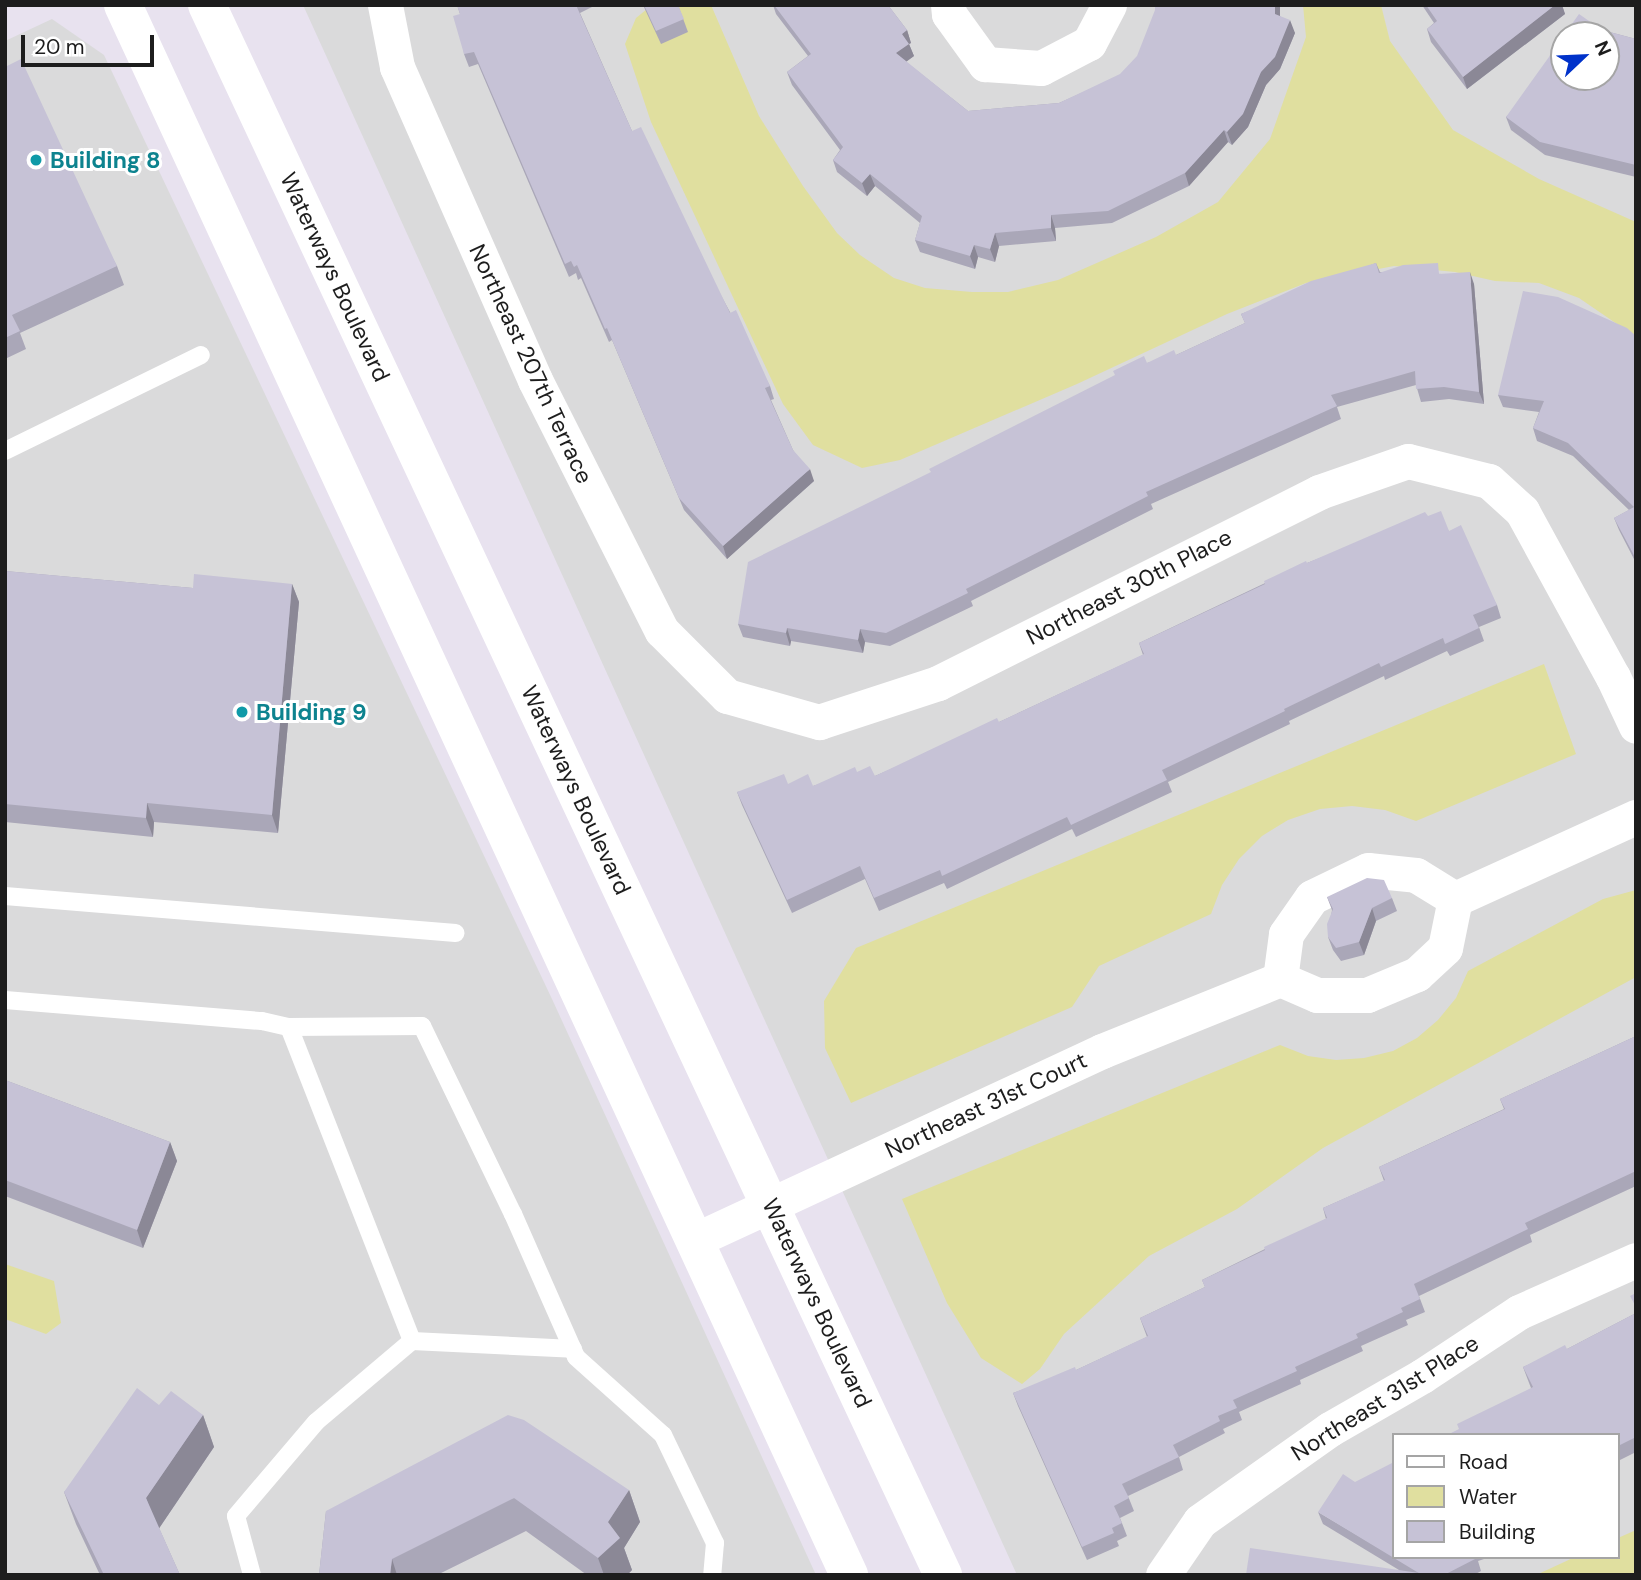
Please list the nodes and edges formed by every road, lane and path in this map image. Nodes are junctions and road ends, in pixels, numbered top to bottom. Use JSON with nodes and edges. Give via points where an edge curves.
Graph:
{"nodes":[{"id":1,"x":123,"y":5,"type":"edge"},
{"id":2,"x":207,"y":5,"type":"edge"},
{"id":3,"x":385,"y":5,"type":"edge"},
{"id":4,"x":948,"y":5,"type":"edge"},
{"id":5,"x":1109,"y":5,"type":"edge"},
{"id":6,"x":201,"y":355,"type":"dead end"},
{"id":7,"x":5,"y":451,"type":"edge"},
{"id":8,"x":727,"y":696,"type":"joint"},
{"id":9,"x":1636,"y":726,"type":"edge"},
{"id":10,"x":1636,"y":817,"type":"edge"},
{"id":11,"x":5,"y":896,"type":"edge"},
{"id":12,"x":1455,"y":899,"type":"junction"},
{"id":13,"x":455,"y":933,"type":"dead end"},
{"id":14,"x":1280,"y":979,"type":"junction"},
{"id":15,"x":5,"y":1000,"type":"edge"},
{"id":16,"x":289,"y":1027,"type":"junction"},
{"id":17,"x":771,"y":1204,"type":"junction"},
{"id":18,"x":695,"y":1240,"type":"junction"},
{"id":19,"x":1636,"y":1260,"type":"edge"},
{"id":20,"x":412,"y":1341,"type":"junction"},
{"id":21,"x":573,"y":1349,"type":"junction"},
{"id":22,"x":252,"y":1575,"type":"edge"},
{"id":23,"x":712,"y":1575,"type":"edge"},
{"id":24,"x":849,"y":1575,"type":"edge"},
{"id":25,"x":943,"y":1575,"type":"edge"},
{"id":26,"x":1163,"y":1575,"type":"edge"}],
"edges":[{"from":1,"to":18,"type":"street"},
{"from":2,"to":17,"type":"street","name":"Waterways Boulevard"},
{"from":3,"to":8,"type":"street","name":"Northeast 207th Terrace","via":[[397,67],[535,380],[662,631]]},
{"from":4,"to":5,"type":"street","via":[[949,14],[985,64],[1041,68],[1089,43]]},
{"from":6,"to":7,"type":"lane"},
{"from":8,"to":9,"type":"street","name":"Northeast 30th Place","via":[[819,722],[938,683],[1319,492],[1408,461],[1489,481],[1522,511]]},
{"from":10,"to":12,"type":"street"},
{"from":11,"to":13,"type":"lane"},
{"from":12,"to":14,"type":"street","via":[[1445,948],[1417,974],[1367,995],[1317,995]]},
{"from":12,"to":14,"type":"street","via":[[1416,875],[1368,870],[1312,897],[1286,934]]},
{"from":14,"to":17,"type":"street","name":"Northeast 31st Court","via":[[1102,1051]]},
{"from":15,"to":16,"type":"lane"},
{"from":16,"to":20,"type":"lane"},
{"from":16,"to":21,"type":"lane","via":[[422,1026]]},
{"from":17,"to":18,"type":"street","name":"Northeast 31st Court"},
{"from":17,"to":25,"type":"street","name":"Waterways Boulevard"},
{"from":18,"to":24,"type":"street"},
{"from":19,"to":26,"type":"street","name":"Northeast 31st Place","via":[[1519,1312],[1330,1429],[1200,1521]]},
{"from":20,"to":21,"type":"lane"},
{"from":20,"to":22,"type":"lane","via":[[316,1422],[236,1516]]},
{"from":21,"to":23,"type":"lane","via":[[576,1357],[663,1435],[715,1543]]}]}
